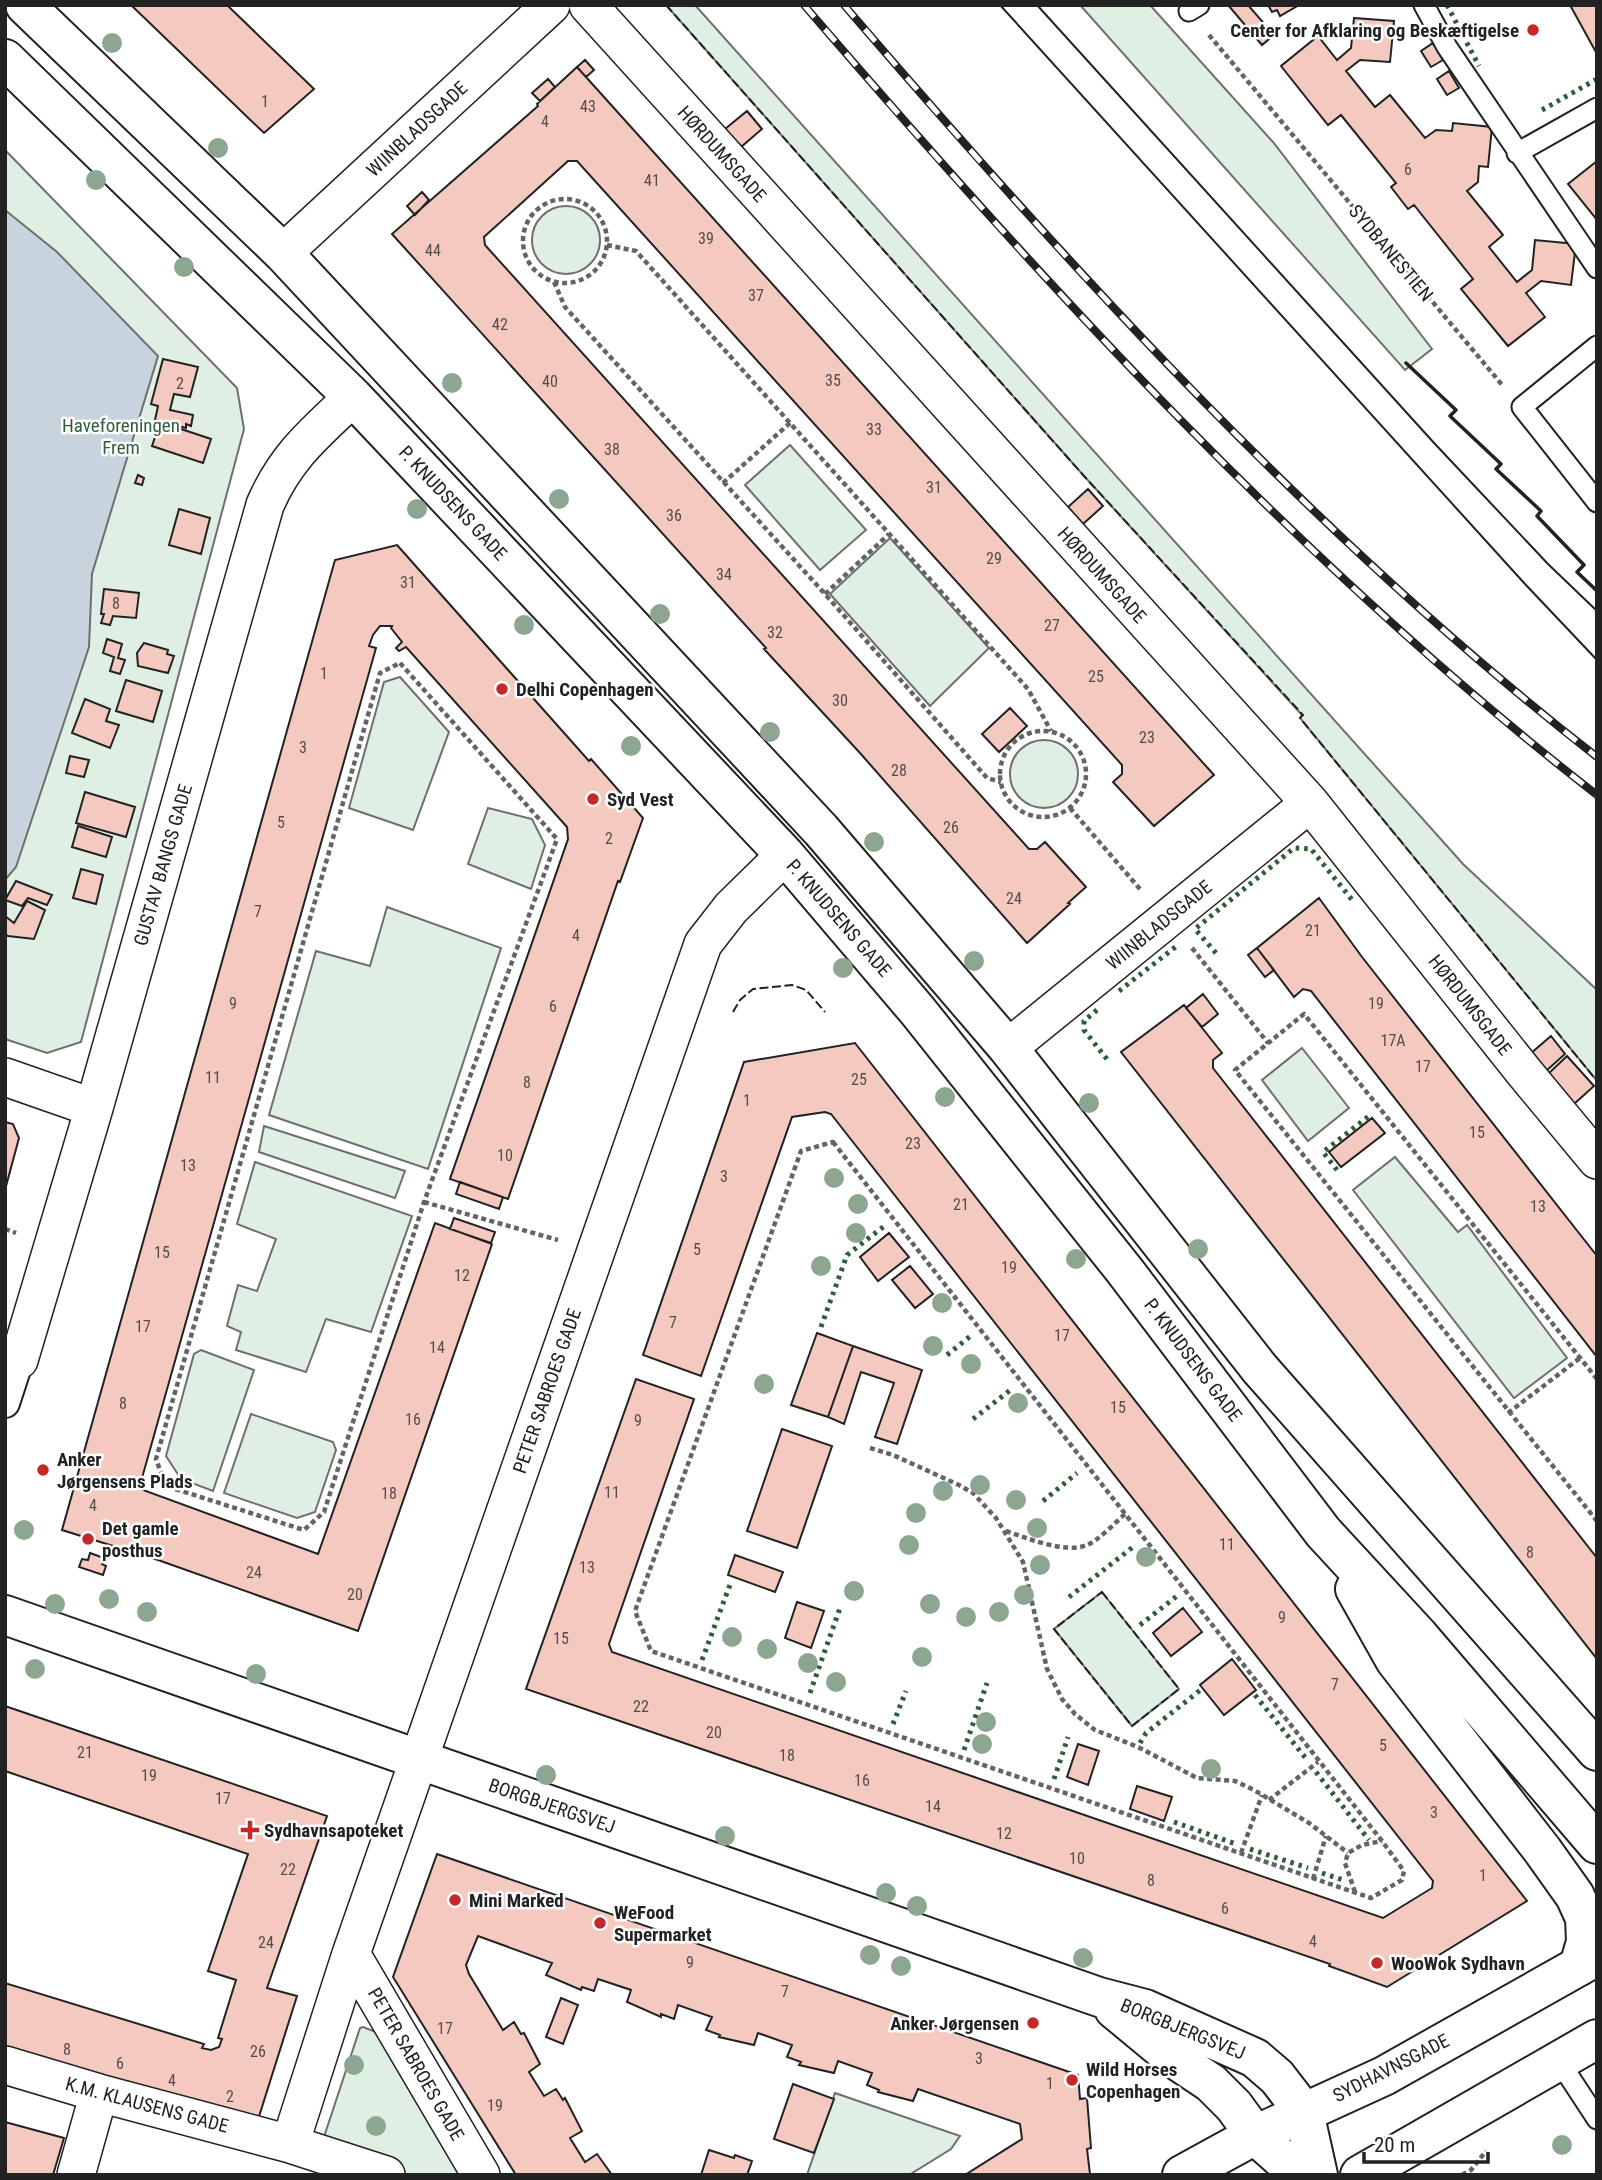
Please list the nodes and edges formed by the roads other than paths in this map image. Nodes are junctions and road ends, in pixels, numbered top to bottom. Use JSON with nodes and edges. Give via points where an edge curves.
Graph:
{"nodes":[{"id":1,"x":25,"y":5,"type":"edge"},
{"id":2,"x":551,"y":5,"type":"edge"},
{"id":3,"x":587,"y":5,"type":"edge"},
{"id":4,"x":1424,"y":5,"type":"edge"},
{"id":5,"x":5,"y":59,"type":"edge"},
{"id":6,"x":1597,"y":108,"type":"edge"},
{"id":7,"x":1517,"y":153,"type":"junction"},
{"id":8,"x":283,"y":253,"type":"junction"},
{"id":9,"x":1597,"y":268,"type":"edge"},
{"id":10,"x":1597,"y":346,"type":"edge"},
{"id":11,"x":353,"y":397,"type":"junction"},
{"id":12,"x":1597,"y":502,"type":"edge"},
{"id":13,"x":1310,"y":803,"type":"junction"},
{"id":14,"x":785,"y":855,"type":"junction"},
{"id":15,"x":1008,"y":1048,"type":"junction"},
{"id":16,"x":5,"y":1077,"type":"edge"},
{"id":17,"x":94,"y":1108,"type":"junction"},
{"id":18,"x":1597,"y":1160,"type":"edge"},
{"id":19,"x":19,"y":1360,"type":"joint"},
{"id":20,"x":5,"y":1403,"type":"edge"},
{"id":21,"x":1324,"y":1532,"type":"junction"},
{"id":22,"x":5,"y":1615,"type":"edge"},
{"id":23,"x":1597,"y":1751,"type":"edge"},
{"id":24,"x":418,"y":1759,"type":"junction"},
{"id":25,"x":1597,"y":1844,"type":"edge"},
{"id":26,"x":351,"y":1954,"type":"junction"},
{"id":27,"x":1588,"y":1961,"type":"edge"},
{"id":28,"x":1099,"y":1997,"type":"junction"},
{"id":29,"x":1597,"y":2039,"type":"edge"},
{"id":30,"x":1559,"y":2061,"type":"junction"},
{"id":31,"x":5,"y":2065,"type":"edge"},
{"id":32,"x":99,"y":2093,"type":"junction"},
{"id":33,"x":1304,"y":2112,"type":"junction"},
{"id":34,"x":1597,"y":2119,"type":"edge"},
{"id":35,"x":1255,"y":2135,"type":"junction"},
{"id":36,"x":290,"y":2144,"type":"junction"},
{"id":37,"x":76,"y":2175,"type":"edge"},
{"id":38,"x":386,"y":2175,"type":"edge"},
{"id":39,"x":481,"y":2175,"type":"edge"},
{"id":40,"x":1182,"y":2175,"type":"edge"},
{"id":41,"x":1300,"y":2175,"type":"edge"},
{"id":42,"x":1318,"y":2175,"type":"edge"},
{"id":43,"x":1360,"y":2175,"type":"edge"}],
"edges":[{"from":1,"to":8,"type":"main road"},
{"from":2,"to":8,"type":"street","name":"WIINBLADSGADE"},
{"from":3,"to":13,"type":"street","name":"HØRDUMSGADE"},
{"from":4,"to":7,"type":"lane"},
{"from":5,"to":11,"type":"main road","name":"P. KNUDSENS GADE"},
{"from":6,"to":7,"type":"lane"},
{"from":7,"to":9,"type":"lane"},
{"from":8,"to":15,"type":"main road","via":[[821,830]]},
{"from":10,"to":12,"type":"lane","via":[[1522,407]]},
{"from":11,"to":14,"type":"main road","name":"P. KNUDSENS GADE"},
{"from":11,"to":17,"type":"street","name":"GUSTAV BANGS GADE","via":[[301,447],[276,479],[265,505]]},
{"from":13,"to":15,"type":"street","name":"WIINBLADSGADE"},
{"from":13,"to":18,"type":"street","name":"HØRDUMSGADE"},
{"from":14,"to":21,"type":"main road","name":"P. KNUDSENS GADE","via":[[917,1010],[1117,1260]]},
{"from":14,"to":24,"type":"street","name":"PETER SABROES GADE","via":[[731,908],[703,944]]},
{"from":15,"to":23,"type":"main road","via":[[1261,1369]]},
{"from":16,"to":17,"type":"street"},
{"from":17,"to":19,"type":"street","name":"GUSTAV BANGS GADE"},
{"from":19,"to":20,"type":"street"},
{"from":21,"to":25,"type":"main road","name":"P. KNUDSENS GADE"},
{"from":21,"to":27,"type":"main road","via":[[1395,1660],[1575,1896],[1585,1918]]},
{"from":22,"to":24,"type":"main road","name":"BORGBJERGSVEJ"},
{"from":24,"to":26,"type":"street","name":"PETER SABROES GADE"},
{"from":24,"to":28,"type":"main road","name":"BORGBJERGSVEJ"},
{"from":26,"to":36,"type":"street","name":"PETER SABROES GADE"},
{"from":26,"to":39,"type":"street","name":"PETER SABROES GADE"},
{"from":27,"to":33,"type":"main road","name":"SYDHAVNSGADE","via":[[1384,2076]]},
{"from":28,"to":33,"type":"main road","name":"BORGBJERGSVEJ","via":[[1145,2009],[1255,2058],[1277,2077]]},
{"from":28,"to":35,"type":"main road","name":"BORGBJERGSVEJ","via":[[1211,2083]]},
{"from":29,"to":30,"type":"main road"},
{"from":30,"to":34,"type":"lane"},
{"from":30,"to":43,"type":"main road"},
{"from":31,"to":32,"type":"street","name":"K.M. KLAUSENS GADE"},
{"from":32,"to":36,"type":"street","name":"K.M. KLAUSENS GADE"},
{"from":32,"to":37,"type":"street"},
{"from":33,"to":35,"type":"main road","name":"SYDHAVNSGADE"},
{"from":33,"to":42,"type":"main road","name":"BORGBJERGSVEJ"},
{"from":35,"to":40,"type":"main road","name":"SYDHAVNSGADE"},
{"from":35,"to":41,"type":"main road","name":"BORGBJERGSVEJ"},
{"from":36,"to":38,"type":"street"}]}
